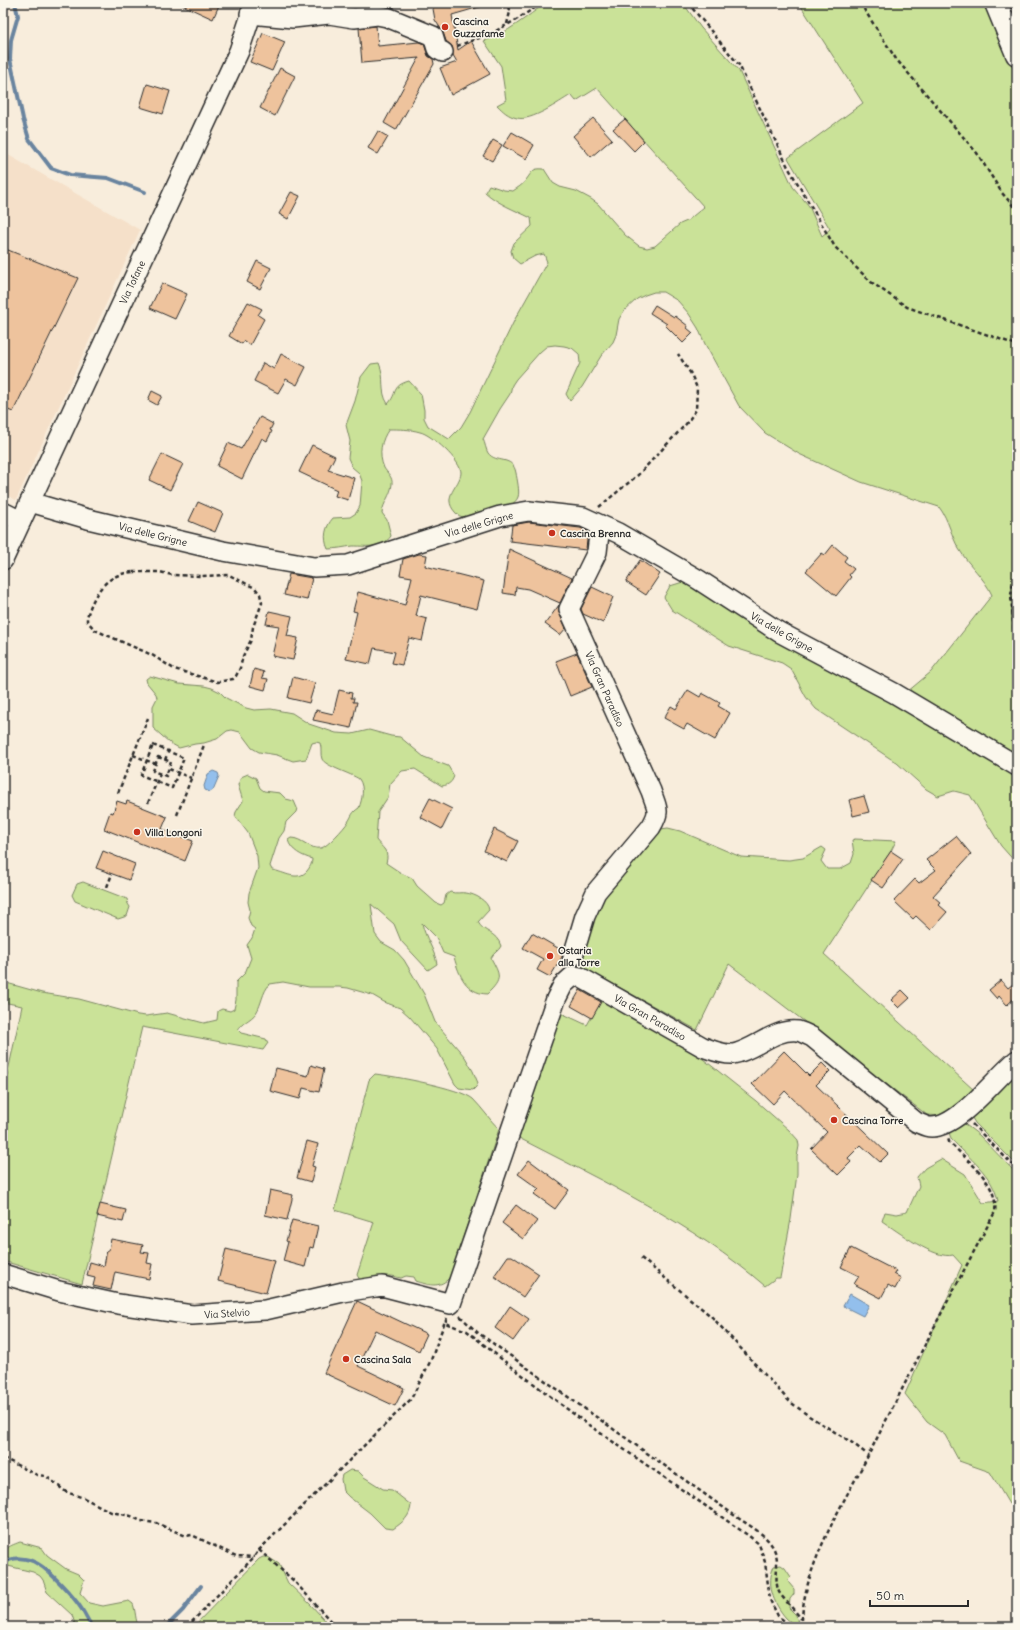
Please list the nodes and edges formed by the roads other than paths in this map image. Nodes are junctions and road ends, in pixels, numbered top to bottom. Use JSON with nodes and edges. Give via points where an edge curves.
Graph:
{"nodes":[{"id":1,"x":996,"y":3,"type":"edge"},
{"id":2,"x":1008,"y":3,"type":"edge"},
{"id":3,"x":253,"y":9,"type":"edge"},
{"id":4,"x":1017,"y":32,"type":"edge"},
{"id":5,"x":443,"y":52,"type":"road end"},
{"id":6,"x":1017,"y":54,"type":"edge"},
{"id":7,"x":30,"y":502,"type":"junction"},
{"id":8,"x":3,"y":512,"type":"edge"},
{"id":9,"x":21,"y":521,"type":"junction"},
{"id":10,"x":594,"y":522,"type":"junction"},
{"id":11,"x":5,"y":551,"type":"edge"},
{"id":12,"x":1017,"y":766,"type":"edge"},
{"id":13,"x":573,"y":956,"type":"dead end"},
{"id":14,"x":1017,"y":1060,"type":"edge"},
{"id":15,"x":3,"y":1274,"type":"edge"},
{"id":16,"x":451,"y":1304,"type":"joint"}],
"edges":[{"from":1,"to":6,"type":"highway"},
{"from":2,"to":4,"type":"highway"},
{"from":3,"to":5,"type":"street","name":"Via Tofane","via":[[293,18],[329,14],[354,18],[377,15],[387,17],[433,36],[438,49]]},
{"from":3,"to":7,"type":"street","name":"Via Tofane","via":[[239,52]]},
{"from":7,"to":9,"type":"street","name":"Via Tofane"},
{"from":7,"to":10,"type":"street","name":"Via delle Grigne","via":[[88,519],[223,551],[314,567],[348,565],[500,516],[529,511],[583,517]]},
{"from":8,"to":9,"type":"street"},
{"from":9,"to":11,"type":"street","name":"Via Tofane"},
{"from":10,"to":12,"type":"street","name":"Via delle Grigne","via":[[699,580],[779,632],[894,693]]},
{"from":10,"to":13,"type":"street","name":"Via Gran Paradiso","via":[[597,552],[569,609],[651,791],[657,816],[651,828],[596,892],[585,916]]},
{"from":14,"to":16,"type":"street","name":"Via Gran Paradiso","via":[[962,1114],[942,1126],[929,1127],[916,1122],[812,1037],[797,1031],[778,1034],[733,1054],[718,1053],[580,977],[573,976],[563,985],[556,999]]},
{"from":15,"to":16,"type":"street","name":"Via Stelvio","via":[[59,1291],[192,1315],[265,1310],[382,1286]]}]}
